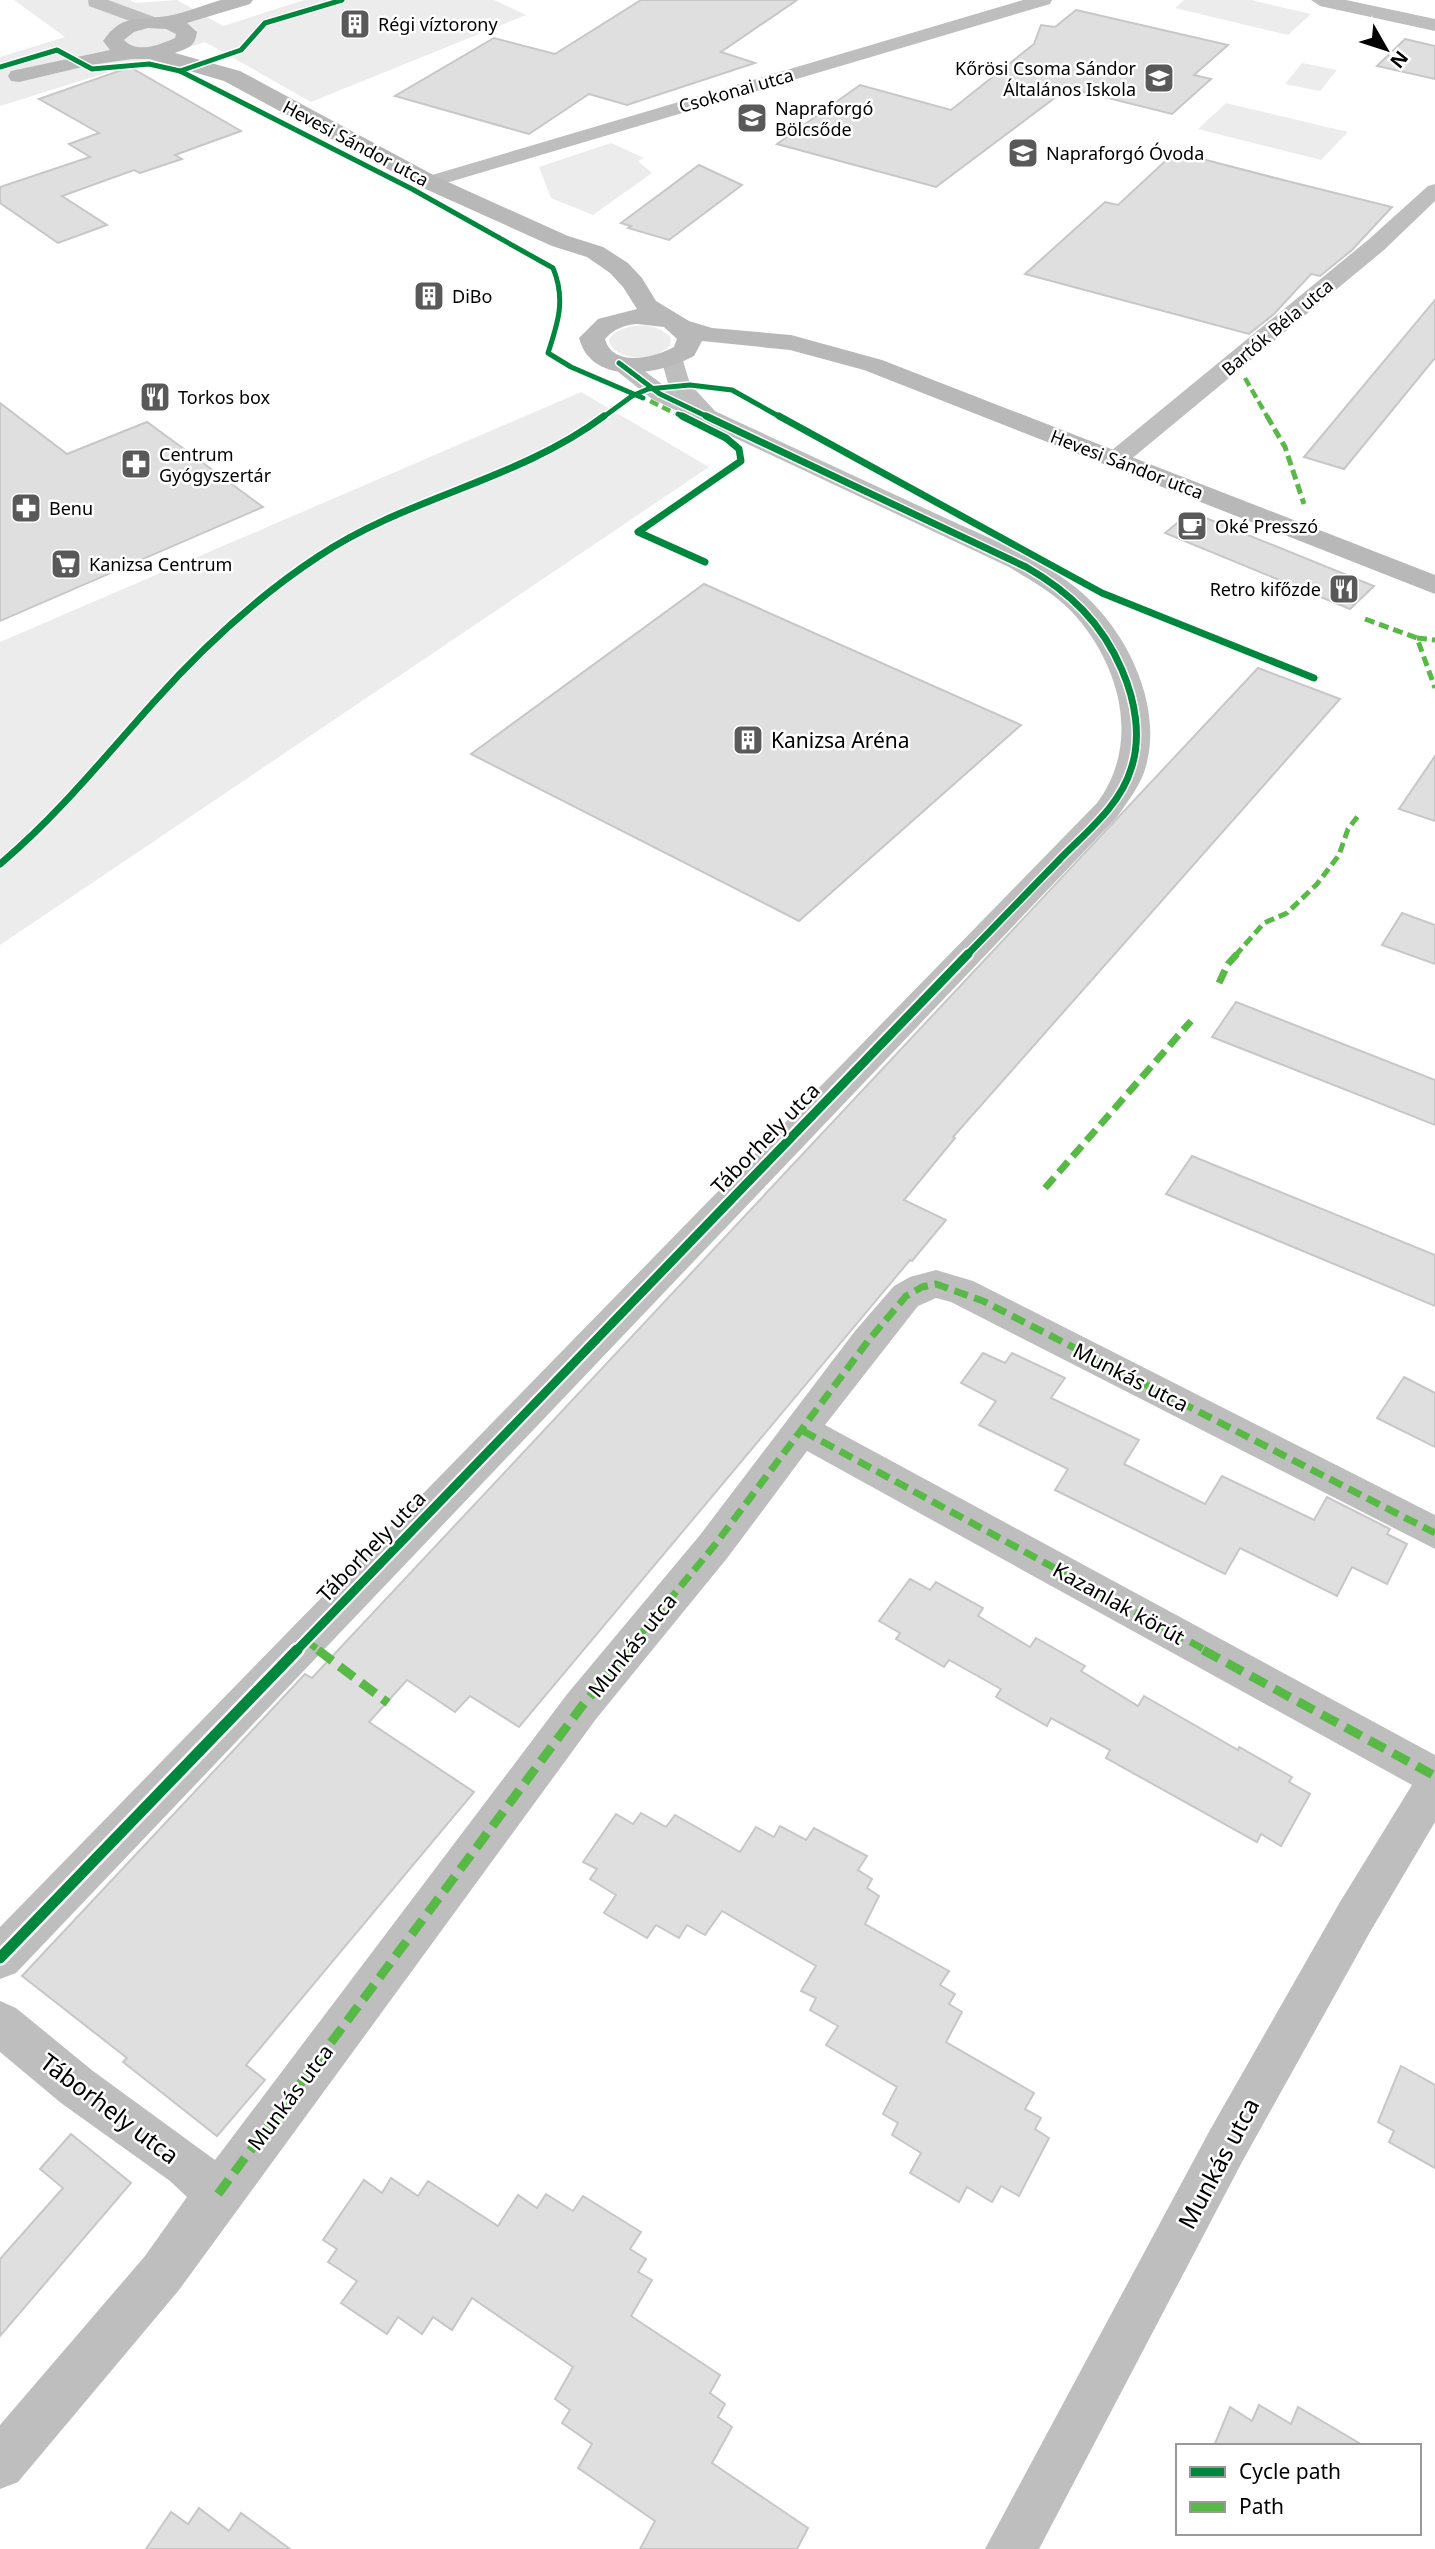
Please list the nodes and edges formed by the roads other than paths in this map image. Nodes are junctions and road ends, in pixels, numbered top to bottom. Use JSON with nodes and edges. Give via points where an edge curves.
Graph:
{"nodes":[{"id":1,"x":243,"y":0,"type":"edge"},
{"id":2,"x":259,"y":0,"type":"edge"},
{"id":3,"x":1043,"y":0,"type":"edge"},
{"id":4,"x":1320,"y":0,"type":"edge"},
{"id":5,"x":95,"y":1,"type":"edge"},
{"id":6,"x":159,"y":23,"type":"junction"},
{"id":7,"x":1435,"y":25,"type":"edge"},
{"id":8,"x":188,"y":34,"type":"junction"},
{"id":9,"x":115,"y":37,"type":"junction"},
{"id":10,"x":141,"y":53,"type":"junction"},
{"id":11,"x":232,"y":76,"type":"junction"},
{"id":12,"x":10,"y":79,"type":"edge"},
{"id":13,"x":429,"y":182,"type":"junction"},
{"id":14,"x":1435,"y":190,"type":"edge"},
{"id":15,"x":560,"y":241,"type":"junction"},
{"id":16,"x":609,"y":306,"type":"junction"},
{"id":17,"x":674,"y":323,"type":"junction"},
{"id":18,"x":817,"y":348,"type":"junction"},
{"id":19,"x":675,"y":358,"type":"junction"},
{"id":20,"x":619,"y":363,"type":"junction"},
{"id":21,"x":706,"y":415,"type":"junction"},
{"id":22,"x":1115,"y":460,"type":"junction"},
{"id":23,"x":1435,"y":584,"type":"edge"},
{"id":24,"x":803,"y":1431,"type":"junction"},
{"id":25,"x":1435,"y":1533,"type":"edge"},
{"id":26,"x":1435,"y":1776,"type":"edge"},
{"id":27,"x":1435,"y":1784,"type":"edge"},
{"id":28,"x":0,"y":1958,"type":"edge"},
{"id":29,"x":0,"y":2023,"type":"edge"},
{"id":30,"x":218,"y":2194,"type":"junction"},
{"id":31,"x":0,"y":2464,"type":"edge"},
{"id":32,"x":1011,"y":2549,"type":"edge"}],
"edges":[{"from":1,"to":6,"type":"main road"},
{"from":2,"to":8,"type":"main road"},
{"from":3,"to":13,"type":"street","name":"Csokonai utca"},
{"from":4,"to":7,"type":"street"},
{"from":5,"to":6,"type":"street"},
{"from":5,"to":9,"type":"street","via":[[113,17]]},
{"from":6,"to":8,"type":"main road","via":[[175,25]]},
{"from":6,"to":9,"type":"main road","via":[[131,26]]},
{"from":8,"to":10,"type":"main road","via":[[179,46]]},
{"from":8,"to":11,"type":"main road"},
{"from":9,"to":10,"type":"main road","via":[[122,50]]},
{"from":9,"to":12,"type":"main road","via":[[80,56]]},
{"from":10,"to":11,"type":"main road","name":"Hevesi Sándor utca"},
{"from":10,"to":12,"type":"main road","via":[[91,59]]},
{"from":11,"to":13,"type":"main road","name":"Hevesi Sándor utca"},
{"from":13,"to":15,"type":"main road","name":"Hevesi Sándor utca"},
{"from":14,"to":22,"type":"street","name":"Bartók Béla utca","via":[[1376,245]]},
{"from":15,"to":16,"type":"main road","name":"Hevesi Sándor utca","via":[[602,277]]},
{"from":15,"to":17,"type":"main road","name":"Hevesi Sándor utca","via":[[607,259],[633,283],[647,306]]},
{"from":16,"to":17,"type":"main road"},
{"from":16,"to":20,"type":"main road","via":[[592,345],[606,359]]},
{"from":17,"to":18,"type":"main road","name":"Hevesi Sándor utca","via":[[709,335]]},
{"from":17,"to":19,"type":"main road","via":[[690,338],[685,351]]},
{"from":18,"to":19,"type":"main road","name":"Hevesi Sándor utca"},
{"from":18,"to":22,"type":"main road","name":"Hevesi Sándor utca","via":[[873,365]]},
{"from":19,"to":20,"type":"main road","name":"Hevesi Sándor utca","via":[[641,366]]},
{"from":19,"to":21,"type":"street","name":"Táborhely utca","via":[[679,386]]},
{"from":20,"to":21,"type":"street","name":"Táborhely utca","via":[[649,389]]},
{"from":21,"to":28,"type":"street","name":"Táborhely utca","via":[[1018,562],[1078,604],[1112,646],[1134,713],[1137,739],[1125,787]]},
{"from":22,"to":23,"type":"main road","name":"Hevesi Sándor utca"},
{"from":24,"to":25,"type":"street","name":"Munkás utca","via":[[906,1296],[922,1287],[946,1285]]},
{"from":24,"to":26,"type":"street","name":"Kazanlak körút"},
{"from":24,"to":30,"type":"street","name":"Munkás utca","via":[[582,1706]]},
{"from":27,"to":32,"type":"street","name":"Munkás utca","via":[[1226,2146]]},
{"from":29,"to":30,"type":"street","name":"Táborhely utca"},
{"from":30,"to":31,"type":"street","name":"Munkás utca","via":[[162,2273]]}]}
